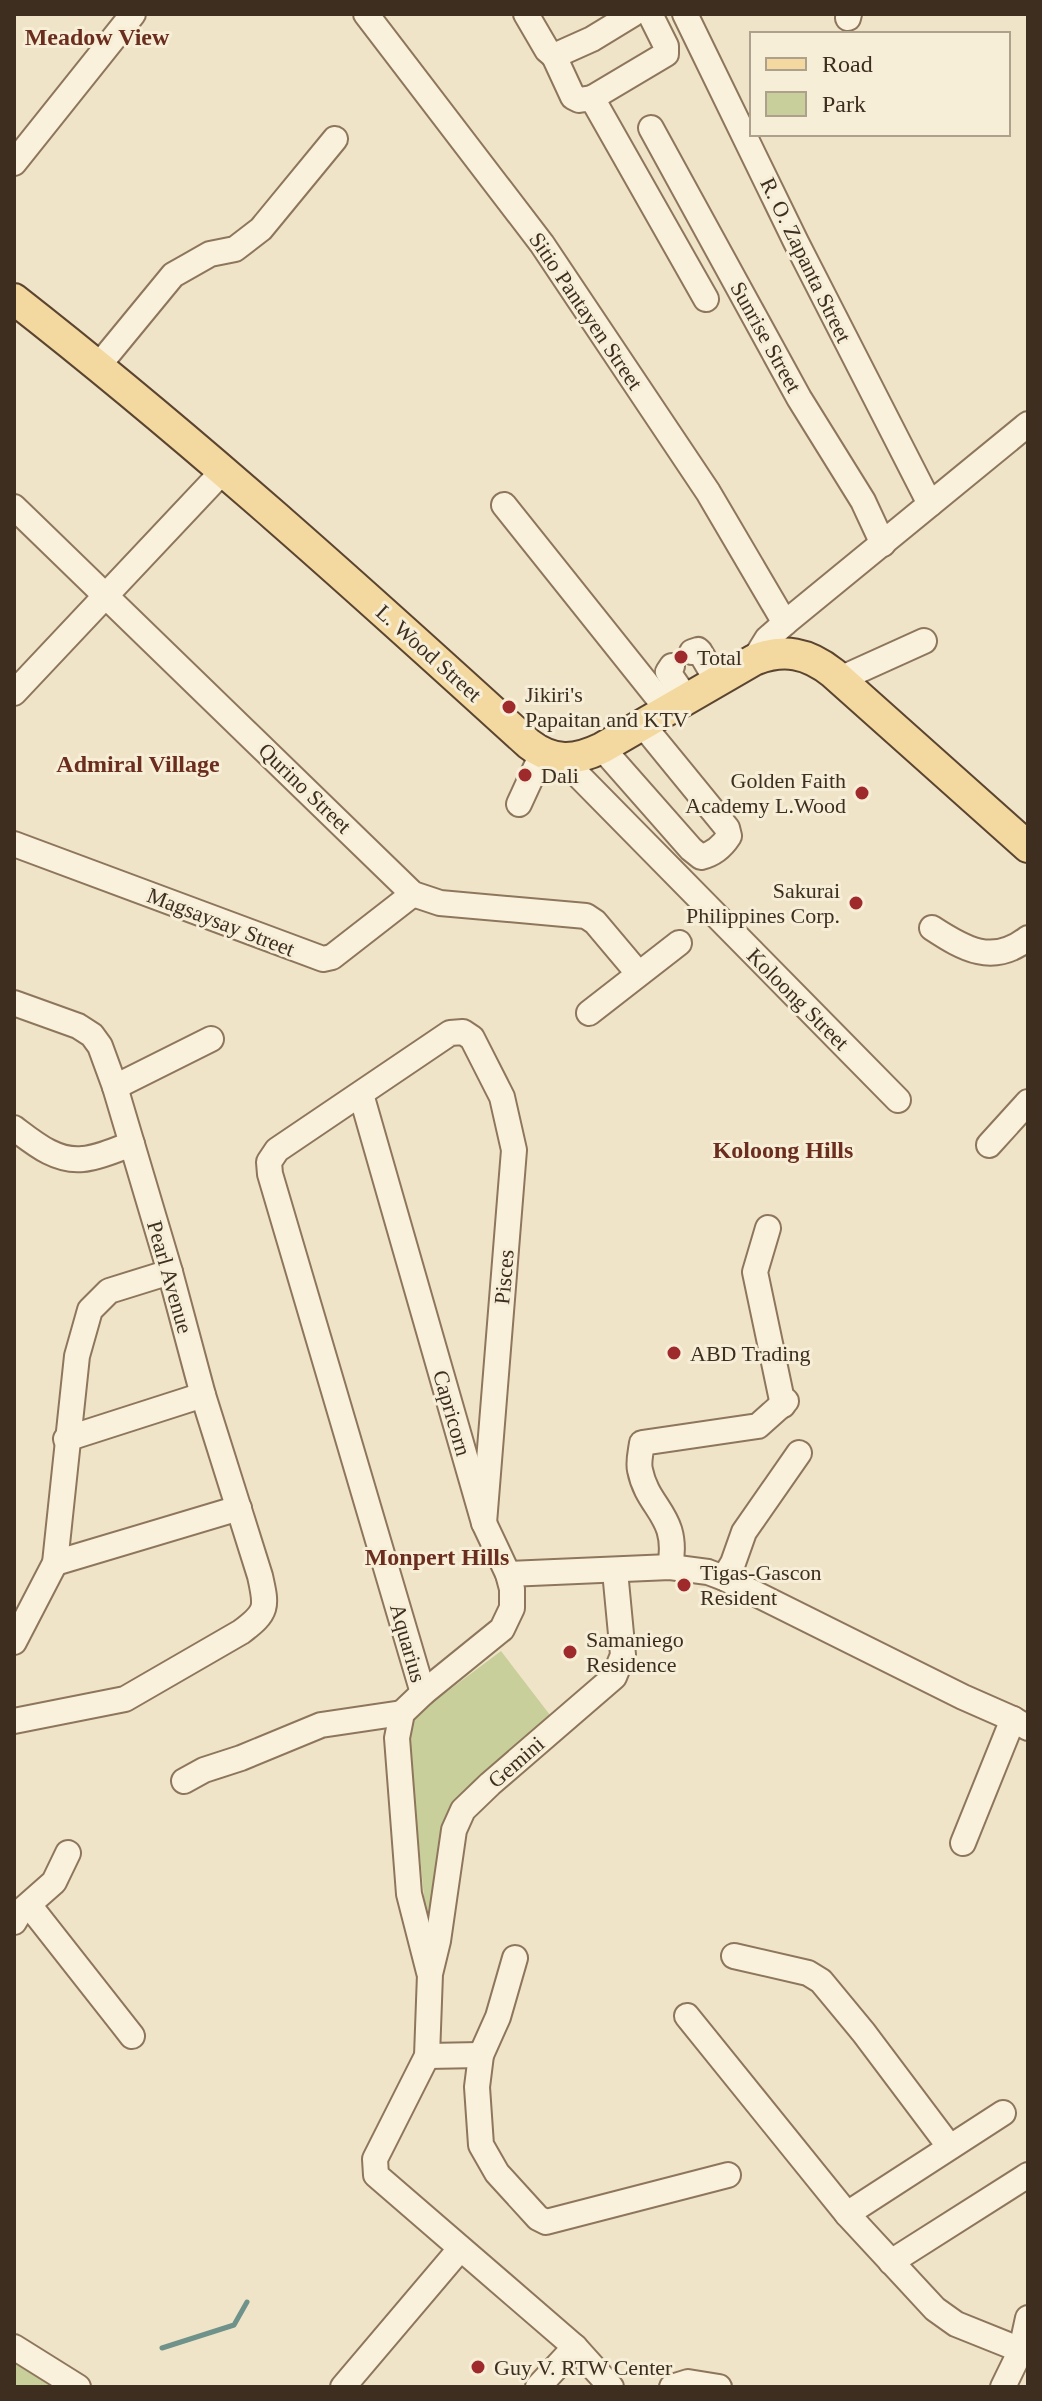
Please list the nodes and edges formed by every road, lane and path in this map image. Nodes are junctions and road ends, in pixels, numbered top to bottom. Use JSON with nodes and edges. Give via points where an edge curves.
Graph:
{"nodes":[{"id":1,"x":133,"y":14,"type":"edge"},
{"id":2,"x":366,"y":14,"type":"edge"},
{"id":3,"x":526,"y":14,"type":"edge"},
{"id":4,"x":633,"y":14,"type":"edge"},
{"id":5,"x":650,"y":14,"type":"edge"},
{"id":6,"x":685,"y":14,"type":"edge"},
{"id":7,"x":554,"y":56,"type":"junction"},
{"id":8,"x":592,"y":98,"type":"junction"},
{"id":9,"x":651,"y":128,"type":"dead end"},
{"id":10,"x":335,"y":139,"type":"dead end"},
{"id":11,"x":14,"y":163,"type":"edge"},
{"id":12,"x":14,"y":299,"type":"edge"},
{"id":13,"x":706,"y":299,"type":"dead end"},
{"id":14,"x":99,"y":365,"type":"junction"},
{"id":15,"x":1028,"y":424,"type":"edge"},
{"id":16,"x":224,"y":470,"type":"junction"},
{"id":17,"x":930,"y":504,"type":"junction"},
{"id":18,"x":504,"y":505,"type":"dead end"},
{"id":19,"x":14,"y":507,"type":"edge"},
{"id":20,"x":883,"y":544,"type":"junction"},
{"id":21,"x":107,"y":595,"type":"junction"},
{"id":22,"x":785,"y":623,"type":"junction"},
{"id":23,"x":924,"y":641,"type":"dead end"},
{"id":24,"x":692,"y":652,"type":"dead end"},
{"id":25,"x":754,"y":660,"type":"junction"},
{"id":26,"x":672,"y":666,"type":"dead end"},
{"id":27,"x":840,"y":679,"type":"junction"},
{"id":28,"x":717,"y":681,"type":"junction"},
{"id":29,"x":14,"y":693,"type":"edge"},
{"id":30,"x":665,"y":711,"type":"junction"},
{"id":31,"x":602,"y":748,"type":"junction"},
{"id":32,"x":554,"y":757,"type":"junction"},
{"id":33,"x":519,"y":804,"type":"dead end"},
{"id":34,"x":14,"y":844,"type":"edge"},
{"id":35,"x":1028,"y":847,"type":"edge"},
{"id":36,"x":413,"y":894,"type":"junction"},
{"id":37,"x":932,"y":928,"type":"dead end"},
{"id":38,"x":1028,"y":938,"type":"edge"},
{"id":39,"x":679,"y":943,"type":"dead end"},
{"id":40,"x":638,"y":973,"type":"junction"},
{"id":41,"x":14,"y":1003,"type":"edge"},
{"id":42,"x":589,"y":1013,"type":"dead end"},
{"id":43,"x":211,"y":1039,"type":"dead end"},
{"id":44,"x":115,"y":1087,"type":"junction"},
{"id":45,"x":361,"y":1094,"type":"junction"},
{"id":46,"x":898,"y":1100,"type":"dead end"},
{"id":47,"x":1028,"y":1102,"type":"edge"},
{"id":48,"x":14,"y":1128,"type":"edge"},
{"id":49,"x":132,"y":1144,"type":"junction"},
{"id":50,"x":989,"y":1145,"type":"dead end"},
{"id":51,"x":768,"y":1228,"type":"dead end"},
{"id":52,"x":170,"y":1272,"type":"junction"},
{"id":53,"x":203,"y":1395,"type":"junction"},
{"id":54,"x":66,"y":1439,"type":"junction"},
{"id":55,"x":799,"y":1453,"type":"dead end"},
{"id":56,"x":239,"y":1508,"type":"junction"},
{"id":57,"x":484,"y":1523,"type":"junction"},
{"id":58,"x":55,"y":1563,"type":"junction"},
{"id":59,"x":670,"y":1567,"type":"junction"},
{"id":60,"x":615,"y":1571,"type":"junction"},
{"id":61,"x":508,"y":1574,"type":"junction"},
{"id":62,"x":724,"y":1578,"type":"junction"},
{"id":63,"x":14,"y":1642,"type":"edge"},
{"id":64,"x":423,"y":1693,"type":"junction"},
{"id":65,"x":402,"y":1713,"type":"junction"},
{"id":66,"x":14,"y":1721,"type":"edge"},
{"id":67,"x":1020,"y":1724,"type":"edge"},
{"id":68,"x":184,"y":1781,"type":"dead end"},
{"id":69,"x":963,"y":1843,"type":"dead end"},
{"id":70,"x":68,"y":1853,"type":"dead end"},
{"id":71,"x":21,"y":1913,"type":"edge"},
{"id":72,"x":734,"y":1956,"type":"dead end"},
{"id":73,"x":515,"y":1958,"type":"dead end"},
{"id":74,"x":430,"y":1974,"type":"junction"},
{"id":75,"x":687,"y":2016,"type":"dead end"},
{"id":76,"x":132,"y":2036,"type":"dead end"},
{"id":77,"x":481,"y":2055,"type":"junction"},
{"id":78,"x":427,"y":2056,"type":"junction"},
{"id":79,"x":1003,"y":2113,"type":"dead end"},
{"id":80,"x":949,"y":2146,"type":"junction"},
{"id":81,"x":728,"y":2175,"type":"dead end"},
{"id":82,"x":1028,"y":2175,"type":"edge"},
{"id":83,"x":847,"y":2214,"type":"junction"},
{"id":84,"x":460,"y":2249,"type":"junction"},
{"id":85,"x":891,"y":2262,"type":"junction"},
{"id":86,"x":1028,"y":2318,"type":"edge"},
{"id":87,"x":14,"y":2347,"type":"edge"},
{"id":88,"x":575,"y":2347,"type":"junction"},
{"id":89,"x":1021,"y":2350,"type":"junction"},
{"id":90,"x":78,"y":2387,"type":"edge"},
{"id":91,"x":343,"y":2387,"type":"edge"},
{"id":92,"x":538,"y":2387,"type":"edge"},
{"id":93,"x":611,"y":2387,"type":"edge"},
{"id":94,"x":672,"y":2387,"type":"edge"},
{"id":95,"x":719,"y":2387,"type":"edge"},
{"id":96,"x":1003,"y":2387,"type":"edge"}],
"edges":[{"from":1,"to":11,"type":"street"},
{"from":2,"to":22,"type":"street","name":"Sitio Pantayen Street","via":[[542,244],[708,492]]},
{"from":3,"to":7,"type":"street"},
{"from":4,"to":7,"type":"street"},
{"from":5,"to":8,"type":"street","via":[[666,54]]},
{"from":6,"to":17,"type":"street","name":"R. O. Zapanta Street"},
{"from":7,"to":8,"type":"street","via":[[573,97]]},
{"from":8,"to":13,"type":"street"},
{"from":9,"to":20,"type":"street","name":"Sunrise Street"},
{"from":10,"to":14,"type":"street","via":[[261,229],[235,249],[210,254],[173,275]]},
{"from":12,"to":14,"type":"main road","name":"L. Wood Street"},
{"from":14,"to":16,"type":"main road","name":"L. Wood Street"},
{"from":15,"to":17,"type":"street"},
{"from":16,"to":21,"type":"street"},
{"from":16,"to":32,"type":"main road","name":"L. Wood Street","via":[[529,744]]},
{"from":17,"to":20,"type":"street"},
{"from":18,"to":30,"type":"street"},
{"from":19,"to":21,"type":"street","name":"Qurino Street"},
{"from":20,"to":22,"type":"street"},
{"from":21,"to":29,"type":"street"},
{"from":21,"to":36,"type":"street","name":"Qurino Street"},
{"from":22,"to":25,"type":"street"},
{"from":23,"to":27,"type":"street"},
{"from":24,"to":28,"type":"street","via":[[700,652]]},
{"from":25,"to":27,"type":"main road","via":[[797,653]]},
{"from":25,"to":28,"type":"main road"},
{"from":26,"to":30,"type":"street"},
{"from":27,"to":35,"type":"main road"},
{"from":28,"to":30,"type":"main road"},
{"from":30,"to":31,"type":"main road"},
{"from":30,"to":31,"type":"street","via":[[727,828],[725,843],[711,855],[701,857],[691,849]]},
{"from":31,"to":32,"type":"main road","via":[[582,757]]},
{"from":32,"to":33,"type":"street"},
{"from":32,"to":46,"type":"street","name":"Koloong Street","via":[[577,774]]},
{"from":34,"to":36,"type":"street","name":"Magsaysay Street","via":[[323,959]]},
{"from":36,"to":40,"type":"street","name":"Qurino Street","via":[[440,903],[586,916]]},
{"from":37,"to":38,"type":"street","via":[[964,949],[994,953]]},
{"from":39,"to":40,"type":"street"},
{"from":40,"to":42,"type":"street"},
{"from":41,"to":44,"type":"street","name":"Pearl Avenue","via":[[92,1035]]},
{"from":43,"to":44,"type":"street"},
{"from":44,"to":49,"type":"street","name":"Pearl Avenue"},
{"from":45,"to":57,"type":"street","name":"Capricorn"},
{"from":45,"to":57,"type":"street","name":"Pisces","via":[[450,1033],[463,1032],[472,1038],[502,1097],[514,1150]]},
{"from":45,"to":64,"type":"street","name":"Aquarius","via":[[277,1150],[269,1162],[270,1174]]},
{"from":47,"to":50,"type":"street"},
{"from":48,"to":49,"type":"street","via":[[41,1149],[62,1157],[82,1159]]},
{"from":49,"to":52,"type":"street","name":"Pearl Avenue"},
{"from":51,"to":59,"type":"street","via":[[755,1272],[784,1403],[758,1426],[642,1443],[640,1469],[668,1524]]},
{"from":52,"to":53,"type":"street","name":"Pearl Avenue"},
{"from":52,"to":54,"type":"street","via":[[109,1291],[90,1310],[77,1356]]},
{"from":53,"to":54,"type":"street"},
{"from":53,"to":56,"type":"street","name":"Pearl Avenue"},
{"from":54,"to":58,"type":"street"},
{"from":55,"to":62,"type":"street","via":[[744,1532]]},
{"from":56,"to":58,"type":"street"},
{"from":56,"to":66,"type":"street","name":"Pearl Avenue","via":[[266,1602],[258,1619],[125,1699]]},
{"from":57,"to":61,"type":"street","name":"Capricorn"},
{"from":58,"to":63,"type":"street"},
{"from":59,"to":60,"type":"street"},
{"from":59,"to":62,"type":"street"},
{"from":60,"to":61,"type":"street"},
{"from":60,"to":74,"type":"street","name":"Gemini","via":[[623,1655],[619,1669],[463,1810],[454,1830]]},
{"from":61,"to":64,"type":"street","name":"Capricorn","via":[[512,1608],[502,1629]]},
{"from":62,"to":67,"type":"street"},
{"from":64,"to":65,"type":"street","name":"Aquarius"},
{"from":65,"to":68,"type":"street","via":[[321,1725]]},
{"from":65,"to":74,"type":"street","name":"Aquarius","via":[[397,1738],[409,1894]]},
{"from":67,"to":69,"type":"street"},
{"from":70,"to":71,"type":"street","via":[[54,1882]]},
{"from":71,"to":76,"type":"street"},
{"from":72,"to":80,"type":"street","via":[[808,1973],[821,1981]]},
{"from":73,"to":77,"type":"street"},
{"from":74,"to":78,"type":"street"},
{"from":75,"to":83,"type":"street"},
{"from":77,"to":78,"type":"street"},
{"from":77,"to":81,"type":"street","via":[[481,2145],[497,2173],[546,2222]]},
{"from":78,"to":84,"type":"street","via":[[374,2168]]},
{"from":79,"to":80,"type":"street"},
{"from":80,"to":83,"type":"street"},
{"from":82,"to":85,"type":"street"},
{"from":83,"to":85,"type":"street"},
{"from":84,"to":88,"type":"street"},
{"from":84,"to":91,"type":"street"},
{"from":85,"to":89,"type":"street","via":[[956,2324]]},
{"from":86,"to":89,"type":"street"},
{"from":87,"to":90,"type":"street"},
{"from":88,"to":92,"type":"street"},
{"from":88,"to":93,"type":"street"},
{"from":89,"to":96,"type":"street"},
{"from":94,"to":95,"type":"street","via":[[688,2382]]}]}
